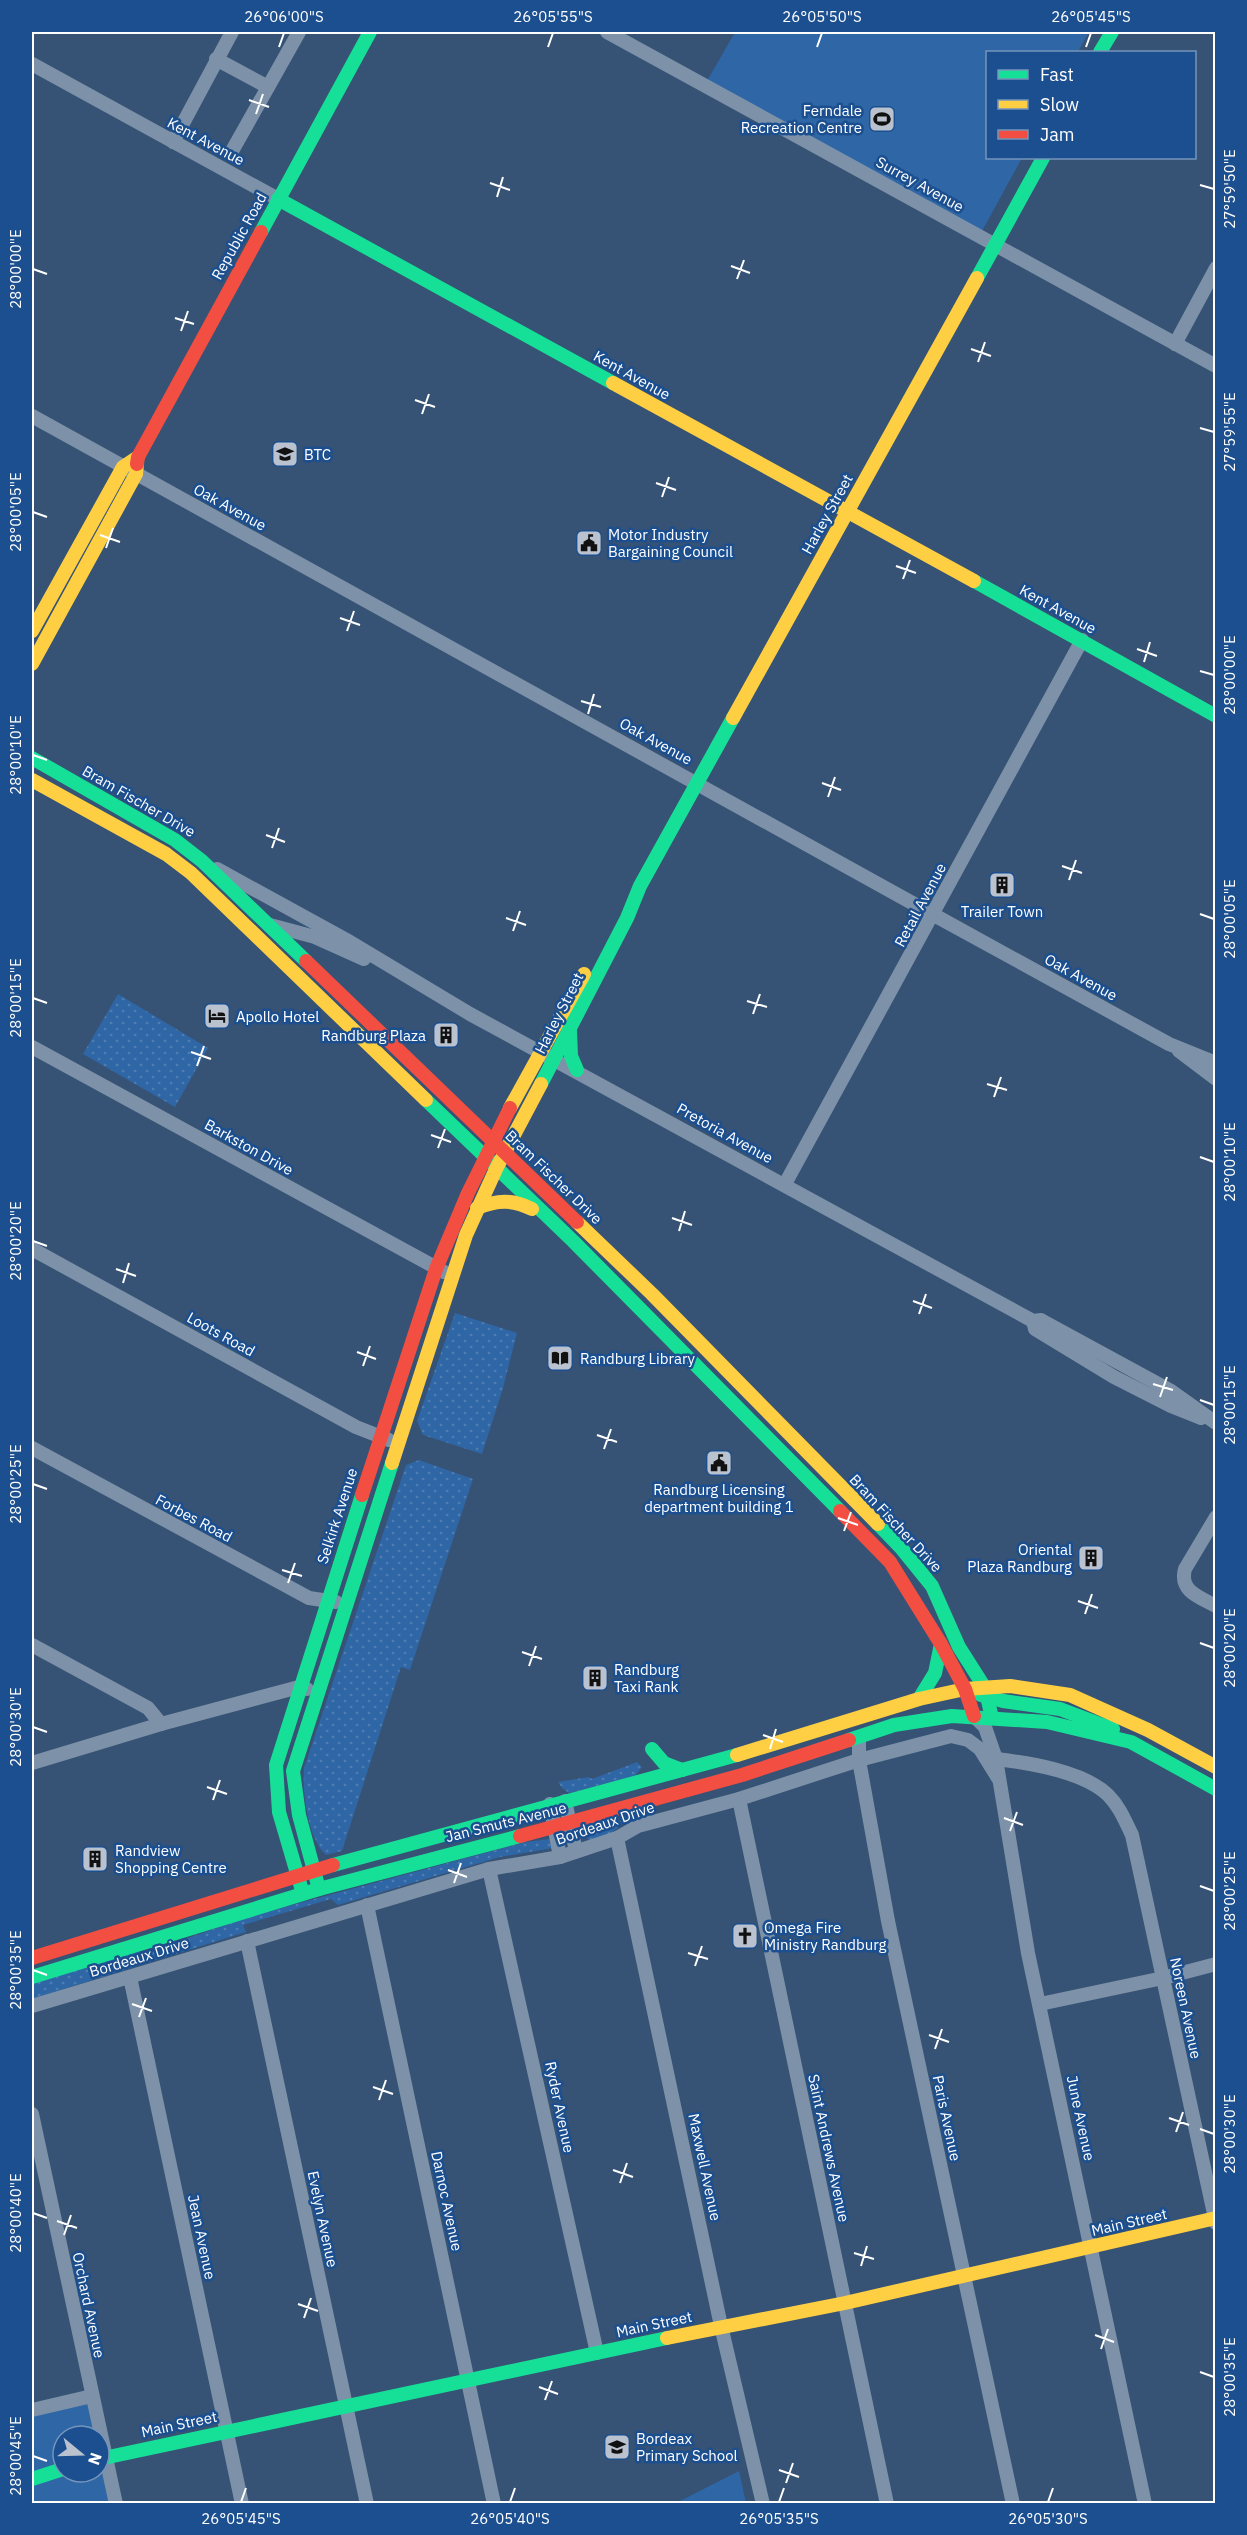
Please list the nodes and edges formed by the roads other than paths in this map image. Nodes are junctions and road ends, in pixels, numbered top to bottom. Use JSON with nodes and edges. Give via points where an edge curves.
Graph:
{"nodes":[{"id":1,"x":232,"y":32,"type":"edge"},
{"id":2,"x":299,"y":32,"type":"edge"},
{"id":3,"x":370,"y":32,"type":"edge"},
{"id":4,"x":608,"y":32,"type":"edge"},
{"id":5,"x":1112,"y":32,"type":"edge"},
{"id":6,"x":1101,"y":51,"type":"edge"},
{"id":7,"x":216,"y":58,"type":"junction"},
{"id":8,"x":32,"y":64,"type":"edge"},
{"id":9,"x":268,"y":87,"type":"junction"},
{"id":10,"x":172,"y":142,"type":"junction"},
{"id":11,"x":232,"y":152,"type":"dead end"},
{"id":12,"x":1042,"y":159,"type":"edge"},
{"id":13,"x":278,"y":199,"type":"junction"},
{"id":14,"x":994,"y":244,"type":"junction"},
{"id":15,"x":1215,"y":268,"type":"edge"},
{"id":16,"x":1175,"y":344,"type":"junction"},
{"id":17,"x":1215,"y":366,"type":"edge"},
{"id":18,"x":32,"y":416,"type":"edge"},
{"id":19,"x":130,"y":470,"type":"junction"},
{"id":20,"x":847,"y":512,"type":"junction"},
{"id":21,"x":32,"y":631,"type":"edge"},
{"id":22,"x":1082,"y":640,"type":"junction"},
{"id":23,"x":32,"y":664,"type":"edge"},
{"id":24,"x":1215,"y":716,"type":"edge"},
{"id":25,"x":32,"y":758,"type":"edge"},
{"id":26,"x":32,"y":780,"type":"edge"},
{"id":27,"x":696,"y":782,"type":"junction"},
{"id":28,"x":202,"y":861,"type":"junction"},
{"id":29,"x":640,"y":886,"type":"junction"},
{"id":30,"x":934,"y":915,"type":"junction"},
{"id":31,"x":240,"y":918,"type":"junction"},
{"id":32,"x":266,"y":923,"type":"junction"},
{"id":33,"x":402,"y":975,"type":"junction"},
{"id":34,"x":571,"y":1027,"type":"junction"},
{"id":35,"x":1170,"y":1044,"type":"junction"},
{"id":36,"x":32,"y":1047,"type":"edge"},
{"id":37,"x":548,"y":1055,"type":"junction"},
{"id":38,"x":1215,"y":1064,"type":"edge"},
{"id":39,"x":577,"y":1070,"type":"junction"},
{"id":40,"x":1215,"y":1079,"type":"edge"},
{"id":41,"x":493,"y":1142,"type":"junction"},
{"id":42,"x":505,"y":1153,"type":"junction"},
{"id":43,"x":485,"y":1156,"type":"junction"},
{"id":44,"x":496,"y":1168,"type":"junction"},
{"id":45,"x":785,"y":1184,"type":"junction"},
{"id":46,"x":477,"y":1208,"type":"junction"},
{"id":47,"x":546,"y":1218,"type":"junction"},
{"id":48,"x":32,"y":1249,"type":"edge"},
{"id":49,"x":435,"y":1269,"type":"junction"},
{"id":50,"x":451,"y":1275,"type":"junction"},
{"id":51,"x":1214,"y":1422,"type":"edge"},
{"id":52,"x":380,"y":1437,"type":"junction"},
{"id":53,"x":397,"y":1443,"type":"junction"},
{"id":54,"x":32,"y":1448,"type":"edge"},
{"id":55,"x":1215,"y":1517,"type":"edge"},
{"id":56,"x":932,"y":1586,"type":"junction"},
{"id":57,"x":327,"y":1600,"type":"junction"},
{"id":58,"x":346,"y":1603,"type":"junction"},
{"id":59,"x":1215,"y":1606,"type":"edge"},
{"id":60,"x":941,"y":1644,"type":"junction"},
{"id":61,"x":32,"y":1645,"type":"edge"},
{"id":62,"x":1010,"y":1686,"type":"junction"},
{"id":63,"x":299,"y":1687,"type":"junction"},
{"id":64,"x":965,"y":1689,"type":"junction"},
{"id":65,"x":316,"y":1691,"type":"junction"},
{"id":66,"x":987,"y":1693,"type":"junction"},
{"id":67,"x":919,"y":1699,"type":"junction"},
{"id":68,"x":974,"y":1716,"type":"junction"},
{"id":69,"x":992,"y":1718,"type":"junction"},
{"id":70,"x":161,"y":1724,"type":"junction"},
{"id":71,"x":859,"y":1738,"type":"junction"},
{"id":72,"x":991,"y":1740,"type":"junction"},
{"id":73,"x":1131,"y":1742,"type":"junction"},
{"id":74,"x":652,"y":1749,"type":"dead end"},
{"id":75,"x":996,"y":1759,"type":"junction"},
{"id":76,"x":859,"y":1761,"type":"junction"},
{"id":77,"x":32,"y":1763,"type":"edge"},
{"id":78,"x":1215,"y":1767,"type":"edge"},
{"id":79,"x":682,"y":1770,"type":"junction"},
{"id":80,"x":998,"y":1778,"type":"junction"},
{"id":81,"x":1215,"y":1789,"type":"edge"},
{"id":82,"x":739,"y":1799,"type":"junction"},
{"id":83,"x":565,"y":1801,"type":"junction"},
{"id":84,"x":550,"y":1804,"type":"junction"},
{"id":85,"x":570,"y":1823,"type":"junction"},
{"id":86,"x":554,"y":1827,"type":"junction"},
{"id":87,"x":617,"y":1838,"type":"junction"},
{"id":88,"x":576,"y":1851,"type":"junction"},
{"id":89,"x":560,"y":1857,"type":"junction"},
{"id":90,"x":489,"y":1869,"type":"junction"},
{"id":91,"x":314,"y":1871,"type":"junction"},
{"id":92,"x":297,"y":1875,"type":"junction"},
{"id":93,"x":319,"y":1889,"type":"junction"},
{"id":94,"x":303,"y":1894,"type":"junction"},
{"id":95,"x":367,"y":1905,"type":"junction"},
{"id":96,"x":247,"y":1941,"type":"junction"},
{"id":97,"x":32,"y":1958,"type":"edge"},
{"id":98,"x":1215,"y":1964,"type":"edge"},
{"id":99,"x":32,"y":1977,"type":"edge"},
{"id":100,"x":129,"y":1977,"type":"junction"},
{"id":101,"x":1163,"y":1978,"type":"junction"},
{"id":102,"x":1040,"y":2004,"type":"junction"},
{"id":103,"x":32,"y":2006,"type":"edge"},
{"id":104,"x":32,"y":2114,"type":"edge"},
{"id":105,"x":1215,"y":2220,"type":"edge"},
{"id":106,"x":1092,"y":2247,"type":"junction"},
{"id":107,"x":964,"y":2276,"type":"junction"},
{"id":108,"x":845,"y":2303,"type":"junction"},
{"id":109,"x":722,"y":2326,"type":"junction"},
{"id":110,"x":597,"y":2353,"type":"junction"},
{"id":111,"x":468,"y":2379,"type":"junction"},
{"id":112,"x":92,"y":2396,"type":"junction"},
{"id":113,"x":345,"y":2406,"type":"junction"},
{"id":114,"x":32,"y":2410,"type":"edge"},
{"id":115,"x":97,"y":2424,"type":"edge"},
{"id":116,"x":226,"y":2431,"type":"junction"},
{"id":117,"x":111,"y":2456,"type":"edge"},
{"id":118,"x":51,"y":2473,"type":"edge"},
{"id":119,"x":32,"y":2479,"type":"edge"},
{"id":120,"x":110,"y":2484,"type":"edge"},
{"id":121,"x":116,"y":2504,"type":"edge"},
{"id":122,"x":242,"y":2504,"type":"edge"},
{"id":123,"x":367,"y":2504,"type":"edge"},
{"id":124,"x":494,"y":2504,"type":"edge"},
{"id":125,"x":763,"y":2504,"type":"edge"},
{"id":126,"x":887,"y":2504,"type":"edge"},
{"id":127,"x":1013,"y":2504,"type":"edge"},
{"id":128,"x":1145,"y":2504,"type":"edge"}],
"edges":[{"from":1,"to":7,"type":"street"},
{"from":2,"to":9,"type":"street"},
{"from":3,"to":13,"type":"main road","name":"Republic Road"},
{"from":4,"to":14,"type":"street","name":"Surrey Avenue"},
{"from":5,"to":6,"type":"main road"},
{"from":7,"to":9,"type":"street"},
{"from":7,"to":10,"type":"street"},
{"from":8,"to":10,"type":"street","name":"Kent Avenue"},
{"from":9,"to":11,"type":"street"},
{"from":10,"to":13,"type":"street","name":"Kent Avenue"},
{"from":12,"to":14,"type":"main road","name":"Harley Street"},
{"from":13,"to":19,"type":"main road","name":"Republic Road"},
{"from":13,"to":20,"type":"main road","name":"Kent Avenue"},
{"from":14,"to":16,"type":"street","name":"Surrey Avenue"},
{"from":14,"to":20,"type":"main road","name":"Harley Street"},
{"from":15,"to":16,"type":"street"},
{"from":16,"to":17,"type":"street","name":"Surrey Avenue"},
{"from":18,"to":19,"type":"street","name":"Oak Avenue"},
{"from":19,"to":21,"type":"main road","name":"Republic Road"},
{"from":19,"to":23,"type":"main road","name":"Republic Road"},
{"from":19,"to":27,"type":"street","name":"Oak Avenue"},
{"from":20,"to":22,"type":"main road","name":"Kent Avenue"},
{"from":20,"to":27,"type":"main road","name":"Harley Street"},
{"from":22,"to":24,"type":"main road","name":"Kent Avenue"},
{"from":22,"to":30,"type":"street","name":"Retail Avenue"},
{"from":25,"to":28,"type":"main road","name":"Bram Fischer Drive","via":[[175,840]]},
{"from":26,"to":31,"type":"main road","via":[[166,854]]},
{"from":27,"to":29,"type":"main road","name":"Harley Street"},
{"from":27,"to":30,"type":"street","name":"Oak Avenue"},
{"from":28,"to":32,"type":"main road","name":"Bram Fischer Drive"},
{"from":28,"to":33,"type":"street","name":"Pretoria Avenue"},
{"from":29,"to":34,"type":"main road","name":"Harley Street"},
{"from":29,"to":37,"type":"main road","name":"Harley Street","via":[[619,914]]},
{"from":30,"to":35,"type":"street","name":"Oak Avenue"},
{"from":30,"to":45,"type":"street","name":"Retail Avenue"},
{"from":31,"to":32,"type":"street","name":"Pretoria Avenue"},
{"from":31,"to":43,"type":"main road"},
{"from":32,"to":33,"type":"street","name":"Pretoria Avenue","via":[[315,937]]},
{"from":32,"to":41,"type":"main road","name":"Bram Fischer Drive"},
{"from":33,"to":37,"type":"street","name":"Pretoria Avenue"},
{"from":34,"to":37,"type":"main road","name":"Harley Street"},
{"from":34,"to":39,"type":"main road","via":[[569,1043]]},
{"from":35,"to":38,"type":"street","name":"Oak Avenue"},
{"from":35,"to":40,"type":"street","name":"Oak Avenue"},
{"from":36,"to":49,"type":"street","name":"Barkston Drive"},
{"from":37,"to":39,"type":"street","name":"Pretoria Avenue"},
{"from":37,"to":41,"type":"main road","name":"Harley Street"},
{"from":37,"to":42,"type":"main road","name":"Harley Street"},
{"from":39,"to":45,"type":"street","name":"Pretoria Avenue"},
{"from":41,"to":42,"type":"main road","name":"Bram Fischer Drive"},
{"from":41,"to":43,"type":"main road","name":"Harley Street"},
{"from":42,"to":44,"type":"main road","name":"Harley Street"},
{"from":42,"to":56,"type":"main road","name":"Bram Fischer Drive","via":[[652,1294],[902,1549]]},
{"from":43,"to":44,"type":"main road"},
{"from":43,"to":49,"type":"main road","name":"Selkirk Avenue"},
{"from":44,"to":46,"type":"main road"},
{"from":44,"to":47,"type":"main road"},
{"from":45,"to":51,"type":"street","name":"Pretoria Avenue","via":[[1033,1321],[1038,1332],[1114,1377],[1171,1406]]},
{"from":46,"to":47,"type":"main road","via":[[507,1199]]},
{"from":46,"to":50,"type":"main road"},
{"from":47,"to":60,"type":"main road","via":[[890,1562]]},
{"from":48,"to":52,"type":"street","name":"Loots Road"},
{"from":49,"to":50,"type":"street","name":"Barkston Drive"},
{"from":49,"to":52,"type":"main road","name":"Selkirk Avenue"},
{"from":50,"to":53,"type":"main road"},
{"from":52,"to":53,"type":"street","name":"Loots Road"},
{"from":52,"to":57,"type":"main road","name":"Selkirk Avenue"},
{"from":53,"to":58,"type":"main road"},
{"from":54,"to":57,"type":"street","name":"Forbes Road","via":[[309,1598]]},
{"from":55,"to":59,"type":"street","via":[[1183,1577],[1190,1591]]},
{"from":56,"to":62,"type":"main road","via":[[984,1669]]},
{"from":56,"to":66,"type":"main road","name":"Bram Fischer Drive","via":[[959,1647]]},
{"from":57,"to":58,"type":"street","name":"Forbes Road"},
{"from":57,"to":63,"type":"main road","name":"Selkirk Avenue"},
{"from":58,"to":65,"type":"main road"},
{"from":60,"to":64,"type":"main road"},
{"from":60,"to":67,"type":"main road","via":[[935,1676]]},
{"from":61,"to":70,"type":"street","via":[[148,1708]]},
{"from":62,"to":66,"type":"main road"},
{"from":62,"to":78,"type":"main road","via":[[1070,1695],[1148,1730]]},
{"from":63,"to":65,"type":"street"},
{"from":63,"to":70,"type":"street"},
{"from":63,"to":92,"type":"main road","name":"Selkirk Avenue","via":[[275,1777],[279,1819]]},
{"from":64,"to":66,"type":"main road","name":"Jan Smuts Avenue"},
{"from":64,"to":67,"type":"main road","name":"Jan Smuts Avenue"},
{"from":64,"to":68,"type":"main road"},
{"from":65,"to":91,"type":"main road","via":[[293,1771],[299,1815]]},
{"from":66,"to":69,"type":"main road","name":"Bram Fischer Drive"},
{"from":66,"to":73,"type":"main road","via":[[1088,1717]]},
{"from":67,"to":79,"type":"main road","name":"Jan Smuts Avenue"},
{"from":68,"to":69,"type":"main road","name":"Jan Smuts Avenue"},
{"from":68,"to":71,"type":"main road","name":"Jan Smuts Avenue","via":[[894,1725]]},
{"from":68,"to":72,"type":"street","name":"June Avenue"},
{"from":69,"to":72,"type":"street","name":"June Avenue"},
{"from":69,"to":73,"type":"main road","via":[[1047,1722]]},
{"from":70,"to":77,"type":"street"},
{"from":71,"to":76,"type":"street","name":"Paris Avenue"},
{"from":71,"to":85,"type":"main road","name":"Jan Smuts Avenue"},
{"from":72,"to":75,"type":"street","name":"June Avenue"},
{"from":73,"to":81,"type":"main road"},
{"from":74,"to":79,"type":"main road","via":[[664,1763]]},
{"from":75,"to":80,"type":"street","name":"June Avenue"},
{"from":75,"to":101,"type":"street","name":"Noreen Avenue","via":[[1046,1768],[1090,1783],[1107,1794],[1121,1811],[1132,1835]]},
{"from":76,"to":80,"type":"street","name":"Bordeaux Drive","via":[[951,1737],[968,1740],[980,1749]]},
{"from":76,"to":82,"type":"street","name":"Bordeaux Drive"},
{"from":76,"to":107,"type":"street","name":"Paris Avenue","via":[[888,1921]]},
{"from":79,"to":83,"type":"main road","name":"Jan Smuts Avenue"},
{"from":80,"to":102,"type":"street","name":"June Avenue"},
{"from":82,"to":87,"type":"street","name":"Bordeaux Drive","via":[[638,1826]]},
{"from":82,"to":108,"type":"street","name":"Saint Andrews Avenue"},
{"from":83,"to":84,"type":"main road","name":"Jan Smuts Avenue"},
{"from":83,"to":85,"type":"street"},
{"from":84,"to":86,"type":"street"},
{"from":84,"to":91,"type":"main road","name":"Jan Smuts Avenue"},
{"from":85,"to":86,"type":"main road","name":"Jan Smuts Avenue"},
{"from":85,"to":88,"type":"street"},
{"from":86,"to":89,"type":"street"},
{"from":86,"to":93,"type":"main road","name":"Jan Smuts Avenue"},
{"from":87,"to":88,"type":"street","name":"Bordeaux Drive"},
{"from":87,"to":109,"type":"street","name":"Maxwell Avenue"},
{"from":88,"to":89,"type":"street","name":"Bordeaux Drive"},
{"from":89,"to":90,"type":"street","name":"Bordeaux Drive"},
{"from":90,"to":95,"type":"street","name":"Bordeaux Drive"},
{"from":90,"to":110,"type":"street","name":"Ryder Avenue"},
{"from":91,"to":92,"type":"main road","name":"Jan Smuts Avenue"},
{"from":91,"to":93,"type":"main road"},
{"from":92,"to":94,"type":"main road","name":"Selkirk Avenue"},
{"from":92,"to":97,"type":"main road","name":"Jan Smuts Avenue"},
{"from":93,"to":94,"type":"main road","name":"Jan Smuts Avenue"},
{"from":94,"to":99,"type":"main road","name":"Jan Smuts Avenue"},
{"from":95,"to":96,"type":"street","name":"Bordeaux Drive"},
{"from":95,"to":111,"type":"street","name":"Darnoc Avenue"},
{"from":96,"to":100,"type":"street","name":"Bordeaux Drive"},
{"from":96,"to":113,"type":"street","name":"Evelyn Avenue"},
{"from":98,"to":101,"type":"street"},
{"from":100,"to":103,"type":"street","name":"Bordeaux Drive"},
{"from":100,"to":116,"type":"street","name":"Jean Avenue"},
{"from":101,"to":102,"type":"street"},
{"from":101,"to":105,"type":"street","name":"Noreen Avenue"},
{"from":102,"to":106,"type":"street","name":"June Avenue"},
{"from":104,"to":112,"type":"street","name":"Orchard Avenue"},
{"from":105,"to":106,"type":"main road","name":"Main Street"},
{"from":106,"to":107,"type":"main road","name":"Main Street"},
{"from":106,"to":128,"type":"street","name":"June Avenue"},
{"from":107,"to":108,"type":"main road","name":"Main Street"},
{"from":107,"to":127,"type":"street","name":"Paris Avenue"},
{"from":108,"to":109,"type":"main road","name":"Main Street"},
{"from":108,"to":126,"type":"street","name":"Saint Andrews Avenue"},
{"from":109,"to":110,"type":"main road","name":"Main Street"},
{"from":109,"to":125,"type":"street","name":"Maxwell Avenue"},
{"from":110,"to":111,"type":"main road","name":"Main Street"},
{"from":111,"to":113,"type":"main road","name":"Main Street"},
{"from":111,"to":124,"type":"street","name":"Darnoc Avenue"},
{"from":112,"to":114,"type":"street"},
{"from":112,"to":115,"type":"street","name":"Orchard Avenue"},
{"from":113,"to":116,"type":"main road","name":"Main Street"},
{"from":113,"to":123,"type":"street","name":"Evelyn Avenue"},
{"from":116,"to":117,"type":"main road","name":"Main Street"},
{"from":116,"to":122,"type":"street","name":"Jean Avenue"},
{"from":118,"to":119,"type":"main road"},
{"from":120,"to":121,"type":"street","name":"Orchard Avenue"}]}
